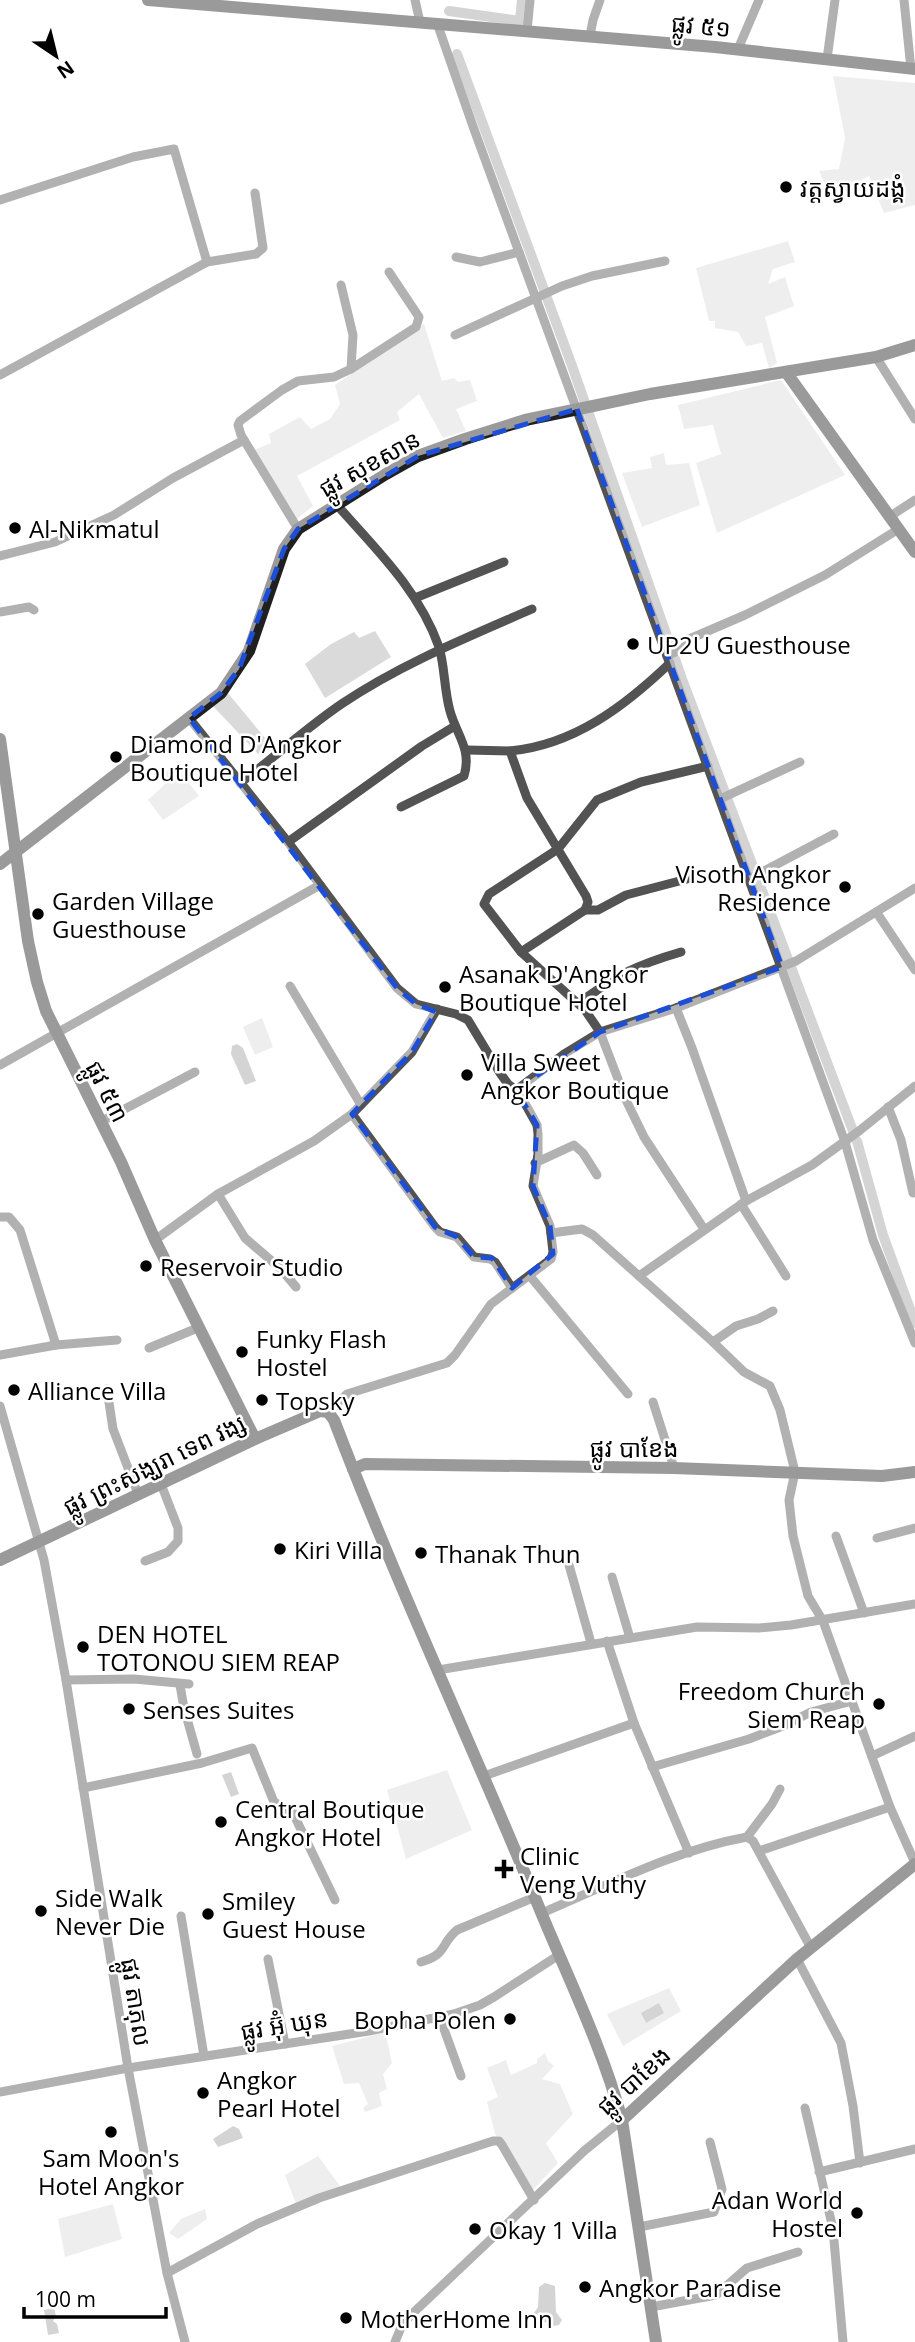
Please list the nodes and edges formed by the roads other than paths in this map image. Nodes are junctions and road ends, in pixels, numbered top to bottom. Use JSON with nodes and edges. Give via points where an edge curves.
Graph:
{"nodes":[{"id":1,"x":148,"y":0,"type":"edge"},
{"id":2,"x":415,"y":0,"type":"edge"},
{"id":3,"x":530,"y":0,"type":"edge"},
{"id":4,"x":600,"y":0,"type":"edge"},
{"id":5,"x":759,"y":0,"type":"edge"},
{"id":6,"x":835,"y":0,"type":"edge"},
{"id":7,"x":904,"y":0,"type":"edge"},
{"id":8,"x":213,"y":2,"type":"edge"},
{"id":9,"x":420,"y":22,"type":"junction"},
{"id":10,"x":437,"y":23,"type":"junction"},
{"id":11,"x":527,"y":31,"type":"junction"},
{"id":12,"x":590,"y":36,"type":"junction"},
{"id":13,"x":738,"y":49,"type":"junction"},
{"id":14,"x":827,"y":59,"type":"junction"},
{"id":15,"x":913,"y":69,"type":"edge"},
{"id":16,"x":255,"y":193,"type":"dead end"},
{"id":17,"x":0,"y":200,"type":"edge"},
{"id":18,"x":519,"y":252,"type":"junction"},
{"id":19,"x":456,"y":257,"type":"dead end"},
{"id":20,"x":665,"y":261,"type":"dead end"},
{"id":21,"x":207,"y":262,"type":"junction"},
{"id":22,"x":389,"y":272,"type":"dead end"},
{"id":23,"x":341,"y":285,"type":"dead end"},
{"id":24,"x":538,"y":296,"type":"junction"},
{"id":25,"x":455,"y":335,"type":"dead end"},
{"id":26,"x":915,"y":345,"type":"edge"},
{"id":27,"x":876,"y":356,"type":"junction"},
{"id":28,"x":351,"y":369,"type":"junction"},
{"id":29,"x":786,"y":372,"type":"junction"},
{"id":30,"x":0,"y":375,"type":"edge"},
{"id":31,"x":583,"y":408,"type":"junction"},
{"id":32,"x":915,"y":419,"type":"edge"},
{"id":33,"x":244,"y":440,"type":"junction"},
{"id":34,"x":915,"y":500,"type":"edge"},
{"id":35,"x":336,"y":504,"type":"junction"},
{"id":36,"x":888,"y":517,"type":"junction"},
{"id":37,"x":298,"y":529,"type":"junction"},
{"id":38,"x":897,"y":530,"type":"junction"},
{"id":39,"x":915,"y":552,"type":"edge"},
{"id":40,"x":0,"y":556,"type":"edge"},
{"id":41,"x":504,"y":562,"type":"dead end"},
{"id":42,"x":415,"y":598,"type":"junction"},
{"id":43,"x":532,"y":609,"type":"dead end"},
{"id":44,"x":34,"y":610,"type":"dead end"},
{"id":45,"x":0,"y":612,"type":"edge"},
{"id":46,"x":440,"y":650,"type":"junction"},
{"id":47,"x":673,"y":655,"type":"junction"},
{"id":48,"x":189,"y":718,"type":"junction"},
{"id":49,"x":455,"y":726,"type":"junction"},
{"id":50,"x":0,"y":739,"type":"edge"},
{"id":51,"x":467,"y":750,"type":"junction"},
{"id":52,"x":510,"y":751,"type":"junction"},
{"id":53,"x":800,"y":762,"type":"dead end"},
{"id":54,"x":708,"y":766,"type":"junction"},
{"id":55,"x":240,"y":783,"type":"junction"},
{"id":56,"x":726,"y":796,"type":"junction"},
{"id":57,"x":401,"y":807,"type":"dead end"},
{"id":58,"x":834,"y":834,"type":"dead end"},
{"id":59,"x":288,"y":842,"type":"junction"},
{"id":60,"x":558,"y":849,"type":"junction"},
{"id":61,"x":15,"y":854,"type":"junction"},
{"id":62,"x":0,"y":864,"type":"edge"},
{"id":63,"x":755,"y":876,"type":"junction"},
{"id":64,"x":687,"y":879,"type":"dead end"},
{"id":65,"x":320,"y":885,"type":"junction"},
{"id":66,"x":915,"y":888,"type":"edge"},
{"id":67,"x":585,"y":910,"type":"junction"},
{"id":68,"x":877,"y":913,"type":"junction"},
{"id":69,"x":681,"y":952,"type":"dead end"},
{"id":70,"x":521,"y":953,"type":"junction"},
{"id":71,"x":788,"y":964,"type":"junction"},
{"id":72,"x":915,"y":970,"type":"edge"},
{"id":73,"x":290,"y":986,"type":"dead end"},
{"id":74,"x":579,"y":1003,"type":"junction"},
{"id":75,"x":676,"y":1008,"type":"junction"},
{"id":76,"x":437,"y":1009,"type":"junction"},
{"id":77,"x":600,"y":1032,"type":"junction"},
{"id":78,"x":56,"y":1035,"type":"junction"},
{"id":79,"x":0,"y":1065,"type":"edge"},
{"id":80,"x":195,"y":1072,"type":"dead end"},
{"id":81,"x":915,"y":1086,"type":"edge"},
{"id":82,"x":516,"y":1090,"type":"junction"},
{"id":83,"x":361,"y":1105,"type":"junction"},
{"id":84,"x":888,"y":1107,"type":"junction"},
{"id":85,"x":352,"y":1114,"type":"junction"},
{"id":86,"x":100,"y":1122,"type":"junction"},
{"id":87,"x":848,"y":1139,"type":"junction"},
{"id":88,"x":535,"y":1163,"type":"junction"},
{"id":89,"x":597,"y":1175,"type":"dead end"},
{"id":90,"x":913,"y":1193,"type":"edge"},
{"id":91,"x":218,"y":1194,"type":"junction"},
{"id":92,"x":744,"y":1202,"type":"junction"},
{"id":93,"x":0,"y":1217,"type":"edge"},
{"id":94,"x":704,"y":1229,"type":"junction"},
{"id":95,"x":551,"y":1233,"type":"junction"},
{"id":96,"x":155,"y":1240,"type":"junction"},
{"id":97,"x":530,"y":1276,"type":"junction"},
{"id":98,"x":639,"y":1276,"type":"junction"},
{"id":99,"x":786,"y":1276,"type":"dead end"},
{"id":100,"x":296,"y":1287,"type":"dead end"},
{"id":101,"x":512,"y":1289,"type":"junction"},
{"id":102,"x":773,"y":1311,"type":"dead end"},
{"id":103,"x":200,"y":1327,"type":"junction"},
{"id":104,"x":117,"y":1340,"type":"dead end"},
{"id":105,"x":713,"y":1342,"type":"junction"},
{"id":106,"x":915,"y":1343,"type":"edge"},
{"id":107,"x":56,"y":1345,"type":"junction"},
{"id":108,"x":149,"y":1348,"type":"dead end"},
{"id":109,"x":0,"y":1355,"type":"edge"},
{"id":110,"x":107,"y":1389,"type":"dead end"},
{"id":111,"x":628,"y":1394,"type":"dead end"},
{"id":112,"x":653,"y":1402,"type":"dead end"},
{"id":113,"x":0,"y":1406,"type":"edge"},
{"id":114,"x":328,"y":1412,"type":"junction"},
{"id":115,"x":255,"y":1439,"type":"junction"},
{"id":116,"x":674,"y":1468,"type":"junction"},
{"id":117,"x":353,"y":1469,"type":"junction"},
{"id":118,"x":795,"y":1472,"type":"junction"},
{"id":119,"x":915,"y":1472,"type":"edge"},
{"id":120,"x":161,"y":1484,"type":"junction"},
{"id":121,"x":138,"y":1494,"type":"junction"},
{"id":122,"x":915,"y":1528,"type":"edge"},
{"id":123,"x":836,"y":1536,"type":"dead end"},
{"id":124,"x":877,"y":1538,"type":"dead end"},
{"id":125,"x":40,"y":1542,"type":"junction"},
{"id":126,"x":0,"y":1560,"type":"edge"},
{"id":127,"x":145,"y":1561,"type":"dead end"},
{"id":128,"x":569,"y":1565,"type":"dead end"},
{"id":129,"x":612,"y":1577,"type":"dead end"},
{"id":130,"x":915,"y":1604,"type":"edge"},
{"id":131,"x":864,"y":1613,"type":"junction"},
{"id":132,"x":823,"y":1621,"type":"junction"},
{"id":133,"x":630,"y":1638,"type":"junction"},
{"id":134,"x":607,"y":1641,"type":"junction"},
{"id":135,"x":591,"y":1643,"type":"junction"},
{"id":136,"x":438,"y":1670,"type":"junction"},
{"id":137,"x":66,"y":1681,"type":"junction"},
{"id":138,"x":852,"y":1701,"type":"junction"},
{"id":139,"x":634,"y":1723,"type":"junction"},
{"id":140,"x":915,"y":1736,"type":"edge"},
{"id":141,"x":197,"y":1754,"type":"dead end"},
{"id":142,"x":872,"y":1756,"type":"junction"},
{"id":143,"x":652,"y":1767,"type":"junction"},
{"id":144,"x":484,"y":1776,"type":"junction"},
{"id":145,"x":83,"y":1788,"type":"junction"},
{"id":146,"x":780,"y":1789,"type":"dead end"},
{"id":147,"x":890,"y":1807,"type":"junction"},
{"id":148,"x":747,"y":1837,"type":"junction"},
{"id":149,"x":759,"y":1851,"type":"junction"},
{"id":150,"x":689,"y":1853,"type":"junction"},
{"id":151,"x":915,"y":1863,"type":"edge"},
{"id":152,"x":535,"y":1897,"type":"junction"},
{"id":153,"x":335,"y":1900,"type":"dead end"},
{"id":154,"x":542,"y":1913,"type":"junction"},
{"id":155,"x":181,"y":1916,"type":"dead end"},
{"id":156,"x":811,"y":1948,"type":"junction"},
{"id":157,"x":558,"y":1955,"type":"junction"},
{"id":158,"x":268,"y":1959,"type":"dead end"},
{"id":159,"x":797,"y":1959,"type":"junction"},
{"id":160,"x":421,"y":1962,"type":"dead end"},
{"id":161,"x":440,"y":2018,"type":"junction"},
{"id":162,"x":285,"y":2043,"type":"junction"},
{"id":163,"x":204,"y":2056,"type":"junction"},
{"id":164,"x":128,"y":2067,"type":"junction"},
{"id":165,"x":461,"y":2076,"type":"dead end"},
{"id":166,"x":0,"y":2092,"type":"edge"},
{"id":167,"x":805,"y":2108,"type":"dead end"},
{"id":168,"x":622,"y":2120,"type":"junction"},
{"id":169,"x":710,"y":2142,"type":"dead end"},
{"id":170,"x":915,"y":2149,"type":"edge"},
{"id":171,"x":860,"y":2163,"type":"junction"},
{"id":172,"x":819,"y":2172,"type":"junction"},
{"id":173,"x":534,"y":2200,"type":"junction"},
{"id":174,"x":639,"y":2227,"type":"junction"},
{"id":175,"x":798,"y":2252,"type":"dead end"},
{"id":176,"x":167,"y":2273,"type":"junction"},
{"id":177,"x":651,"y":2307,"type":"junction"},
{"id":178,"x":185,"y":2342,"type":"edge"},
{"id":179,"x":395,"y":2342,"type":"edge"},
{"id":180,"x":656,"y":2342,"type":"edge"},
{"id":181,"x":843,"y":2342,"type":"edge"}],
"edges":[{"from":1,"to":8,"type":"street","name":"ផ្លូវ ៥១"},
{"from":2,"to":9,"type":"street"},
{"from":3,"to":11,"type":"street"},
{"from":4,"to":12,"type":"street"},
{"from":5,"to":13,"type":"street"},
{"from":6,"to":14,"type":"street"},
{"from":7,"to":15,"type":"street"},
{"from":8,"to":9,"type":"street","name":"ផ្លូវ ៥១"},
{"from":9,"to":10,"type":"street","name":"ផ្លូវ ៥១"},
{"from":10,"to":11,"type":"street","name":"ផ្លូវ ៥១"},
{"from":10,"to":18,"type":"street"},
{"from":11,"to":12,"type":"street","name":"ផ្លូវ ៥១"},
{"from":12,"to":13,"type":"street","name":"ផ្លូវ ៥១"},
{"from":13,"to":14,"type":"street","name":"ផ្លូវ ៥១"},
{"from":14,"to":15,"type":"street","name":"ផ្លូវ ៥១"},
{"from":16,"to":21,"type":"street","via":[[260,251]]},
{"from":17,"to":21,"type":"street","via":[[133,157],[174,149]]},
{"from":18,"to":19,"type":"street","via":[[480,262]]},
{"from":18,"to":24,"type":"street"},
{"from":20,"to":24,"type":"street","via":[[592,276]]},
{"from":21,"to":30,"type":"street"},
{"from":22,"to":28,"type":"street","via":[[419,317],[418,325]]},
{"from":23,"to":28,"type":"street","via":[[354,335]]},
{"from":24,"to":25,"type":"street"},
{"from":24,"to":31,"type":"street"},
{"from":26,"to":27,"type":"street","name":"ផ្លូវ សុខសាន"},
{"from":27,"to":29,"type":"street","name":"ផ្លូវ សុខសាន"},
{"from":27,"to":32,"type":"street"},
{"from":28,"to":33,"type":"street","via":[[334,377],[298,381],[282,390],[240,421]]},
{"from":29,"to":31,"type":"street","name":"ផ្លូវ សុខសាន"},
{"from":29,"to":36,"type":"street"},
{"from":31,"to":35,"type":"street","name":"ផ្លូវ សុខសាន","via":[[525,420],[418,456]]},
{"from":31,"to":47,"type":"street"},
{"from":33,"to":37,"type":"street"},
{"from":33,"to":40,"type":"street","via":[[114,515],[55,542]]},
{"from":34,"to":36,"type":"street"},
{"from":35,"to":37,"type":"street","name":"ផ្លូវ សុខសាន"},
{"from":35,"to":42,"type":"street"},
{"from":36,"to":38,"type":"street"},
{"from":37,"to":48,"type":"street","name":"ផ្លូវ សុខសាន","via":[[284,549],[239,669],[221,693]]},
{"from":38,"to":39,"type":"street"},
{"from":38,"to":47,"type":"street","via":[[814,581],[687,640]]},
{"from":41,"to":42,"type":"street"},
{"from":42,"to":46,"type":"street"},
{"from":43,"to":46,"type":"street"},
{"from":44,"to":45,"type":"street"},
{"from":46,"to":49,"type":"street"},
{"from":46,"to":55,"type":"street","via":[[341,704]]},
{"from":47,"to":52,"type":"street","via":[[635,696],[595,723],[553,741]]},
{"from":47,"to":54,"type":"street"},
{"from":48,"to":55,"type":"street"},
{"from":48,"to":61,"type":"street","name":"ផ្លូវ សុខសាន"},
{"from":49,"to":51,"type":"street"},
{"from":49,"to":59,"type":"street"},
{"from":50,"to":61,"type":"street","name":"ផ្លូវ ៥៣"},
{"from":51,"to":52,"type":"street"},
{"from":51,"to":57,"type":"street","via":[[464,776]]},
{"from":52,"to":60,"type":"street","via":[[527,798]]},
{"from":53,"to":56,"type":"street"},
{"from":54,"to":56,"type":"street"},
{"from":54,"to":60,"type":"street","via":[[641,782],[597,800]]},
{"from":55,"to":59,"type":"street"},
{"from":56,"to":63,"type":"street"},
{"from":58,"to":63,"type":"street"},
{"from":59,"to":65,"type":"street"},
{"from":60,"to":67,"type":"street","via":[[586,896]]},
{"from":60,"to":70,"type":"street","via":[[484,900]]},
{"from":61,"to":62,"type":"street","name":"ផ្លូវ សុខសាន"},
{"from":61,"to":78,"type":"street","name":"ផ្លូវ ៥៣","via":[[37,982]]},
{"from":63,"to":71,"type":"street"},
{"from":64,"to":67,"type":"street","via":[[626,895],[598,910]]},
{"from":65,"to":76,"type":"street","via":[[397,988],[415,1004]]},
{"from":65,"to":78,"type":"street"},
{"from":66,"to":68,"type":"street"},
{"from":67,"to":70,"type":"street"},
{"from":68,"to":71,"type":"street"},
{"from":68,"to":72,"type":"street"},
{"from":69,"to":74,"type":"street","via":[[622,973]]},
{"from":70,"to":74,"type":"street"},
{"from":71,"to":75,"type":"street"},
{"from":71,"to":87,"type":"street"},
{"from":73,"to":83,"type":"street"},
{"from":74,"to":77,"type":"street"},
{"from":75,"to":77,"type":"street"},
{"from":75,"to":92,"type":"street"},
{"from":76,"to":82,"type":"street","via":[[468,1020],[500,1073]]},
{"from":76,"to":83,"type":"street","via":[[412,1052]]},
{"from":77,"to":82,"type":"street"},
{"from":77,"to":94,"type":"street","via":[[644,1137]]},
{"from":78,"to":79,"type":"street"},
{"from":78,"to":86,"type":"street","name":"ផ្លូវ ៥៣"},
{"from":80,"to":86,"type":"street"},
{"from":81,"to":84,"type":"street"},
{"from":82,"to":88,"type":"street","via":[[537,1125]]},
{"from":83,"to":85,"type":"street"},
{"from":84,"to":87,"type":"street"},
{"from":84,"to":90,"type":"street"},
{"from":85,"to":91,"type":"street","via":[[314,1141]]},
{"from":85,"to":101,"type":"street","via":[[435,1227],[457,1237],[474,1257],[495,1262]]},
{"from":86,"to":96,"type":"street","name":"ផ្លូវ ៥៣"},
{"from":87,"to":92,"type":"street","via":[[812,1165]]},
{"from":87,"to":106,"type":"street","via":[[873,1240]]},
{"from":88,"to":89,"type":"street","via":[[574,1145]]},
{"from":88,"to":95,"type":"street","via":[[533,1186]]},
{"from":91,"to":96,"type":"street"},
{"from":91,"to":100,"type":"street","via":[[245,1238]]},
{"from":92,"to":94,"type":"street"},
{"from":92,"to":99,"type":"street"},
{"from":93,"to":107,"type":"street","via":[[9,1217],[20,1230]]},
{"from":94,"to":98,"type":"street"},
{"from":95,"to":97,"type":"street","via":[[553,1254]]},
{"from":95,"to":98,"type":"street","via":[[587,1231]]},
{"from":96,"to":103,"type":"street","name":"ផ្លូវ ៥៣"},
{"from":97,"to":101,"type":"street"},
{"from":97,"to":111,"type":"street"},
{"from":98,"to":105,"type":"street"},
{"from":101,"to":114,"type":"street","via":[[486,1310],[450,1361],[347,1394]]},
{"from":102,"to":105,"type":"street","via":[[736,1326]]},
{"from":103,"to":108,"type":"street"},
{"from":103,"to":115,"type":"street","name":"ផ្លូវ ៥៣"},
{"from":104,"to":107,"type":"street"},
{"from":105,"to":118,"type":"street","via":[[744,1372],[770,1386]]},
{"from":107,"to":109,"type":"street"},
{"from":110,"to":121,"type":"street","via":[[113,1429]]},
{"from":112,"to":116,"type":"street"},
{"from":113,"to":125,"type":"street","name":"ផ្លូវ តាភុល"},
{"from":114,"to":115,"type":"street","name":"ផ្លូវ ព្រះសង្ឃរា ទេព វង្ស","via":[[320,1411]]},
{"from":114,"to":117,"type":"street"},
{"from":115,"to":120,"type":"street","name":"ផ្លូវ ព្រះសង្ឃរា ទេព វង្ស"},
{"from":116,"to":117,"type":"street","name":"ផ្លូវ បាខែង","via":[[365,1464]]},
{"from":116,"to":118,"type":"street","name":"ផ្លូវ បាខែង"},
{"from":117,"to":136,"type":"street"},
{"from":118,"to":119,"type":"street","name":"ផ្លូវ បាខែង","via":[[882,1476]]},
{"from":118,"to":132,"type":"street","via":[[789,1500],[793,1536],[808,1596]]},
{"from":120,"to":121,"type":"street","name":"ផ្លូវ ព្រះសង្ឃរា ទេព វង្ស"},
{"from":120,"to":127,"type":"street","via":[[178,1528],[178,1541],[168,1552]]},
{"from":121,"to":125,"type":"street","name":"ផ្លូវ ព្រះសង្ឃរា ទេព វង្ស"},
{"from":122,"to":124,"type":"street"},
{"from":123,"to":131,"type":"street"},
{"from":125,"to":126,"type":"street","name":"ផ្លូវ ព្រះសង្ឃរា ទេព វង្ស"},
{"from":125,"to":137,"type":"street","name":"ផ្លូវ តាភុល"},
{"from":128,"to":135,"type":"street"},
{"from":129,"to":133,"type":"street"},
{"from":130,"to":131,"type":"street"},
{"from":131,"to":132,"type":"street"},
{"from":132,"to":133,"type":"street","via":[[759,1628],[697,1627]]},
{"from":132,"to":138,"type":"street"},
{"from":133,"to":134,"type":"street"},
{"from":134,"to":135,"type":"street"},
{"from":134,"to":139,"type":"street"},
{"from":135,"to":136,"type":"street"},
{"from":136,"to":144,"type":"street"},
{"from":137,"to":141,"type":"street","via":[[134,1679],[185,1684],[184,1708]]},
{"from":137,"to":145,"type":"street","name":"ផ្លូវ តាភុល"},
{"from":138,"to":142,"type":"street"},
{"from":138,"to":143,"type":"street"},
{"from":139,"to":143,"type":"street"},
{"from":139,"to":144,"type":"street"},
{"from":140,"to":142,"type":"street"},
{"from":142,"to":147,"type":"street"},
{"from":143,"to":150,"type":"street"},
{"from":144,"to":152,"type":"street"},
{"from":145,"to":153,"type":"street","via":[[202,1763],[250,1747],[274,1802],[295,1816]]},
{"from":145,"to":164,"type":"street","name":"ផ្លូវ តាភុល"},
{"from":146,"to":148,"type":"street"},
{"from":147,"to":149,"type":"street"},
{"from":147,"to":151,"type":"street"},
{"from":148,"to":149,"type":"street"},
{"from":148,"to":150,"type":"street"},
{"from":149,"to":156,"type":"street"},
{"from":150,"to":154,"type":"street"},
{"from":151,"to":156,"type":"street","name":"ផ្លូវ បាខែង"},
{"from":152,"to":154,"type":"street"},
{"from":152,"to":160,"type":"street","via":[[457,1930],[442,1952]]},
{"from":154,"to":157,"type":"street"},
{"from":155,"to":163,"type":"street"},
{"from":156,"to":159,"type":"street","name":"ផ្លូវ បាខែង"},
{"from":157,"to":161,"type":"street","name":"ផ្លូវ អ៊ុំ ឃុន","via":[[480,2005]]},
{"from":157,"to":168,"type":"street","via":[[593,2035]]},
{"from":158,"to":162,"type":"street"},
{"from":159,"to":168,"type":"street","name":"ផ្លូវ បាខែង"},
{"from":159,"to":171,"type":"street","via":[[841,2043]]},
{"from":161,"to":162,"type":"street","name":"ផ្លូវ អ៊ុំ ឃុន"},
{"from":161,"to":165,"type":"street"},
{"from":162,"to":163,"type":"street","name":"ផ្លូវ អ៊ុំ ឃុន"},
{"from":163,"to":164,"type":"street","name":"ផ្លូវ អ៊ុំ ឃុន"},
{"from":164,"to":166,"type":"street","name":"ផ្លូវ អ៊ុំ ឃុន"},
{"from":164,"to":176,"type":"street","name":"ផ្លូវ តាភុល"},
{"from":167,"to":172,"type":"street"},
{"from":168,"to":173,"type":"street","name":"ផ្លូវ បាខែង"},
{"from":168,"to":174,"type":"street"},
{"from":169,"to":174,"type":"street","via":[[722,2189],[715,2212]]},
{"from":170,"to":171,"type":"street"},
{"from":171,"to":172,"type":"street"},
{"from":172,"to":181,"type":"street","via":[[833,2229]]},
{"from":173,"to":176,"type":"street","via":[[502,2145],[494,2141],[319,2198],[257,2224]]},
{"from":173,"to":179,"type":"street","name":"ផ្លូវ បាខែង","via":[[413,2313]]},
{"from":174,"to":177,"type":"street"},
{"from":175,"to":177,"type":"street","via":[[747,2268],[716,2295]]},
{"from":176,"to":178,"type":"street","name":"ផ្លូវ តាភុល"},
{"from":177,"to":180,"type":"street"}]}
